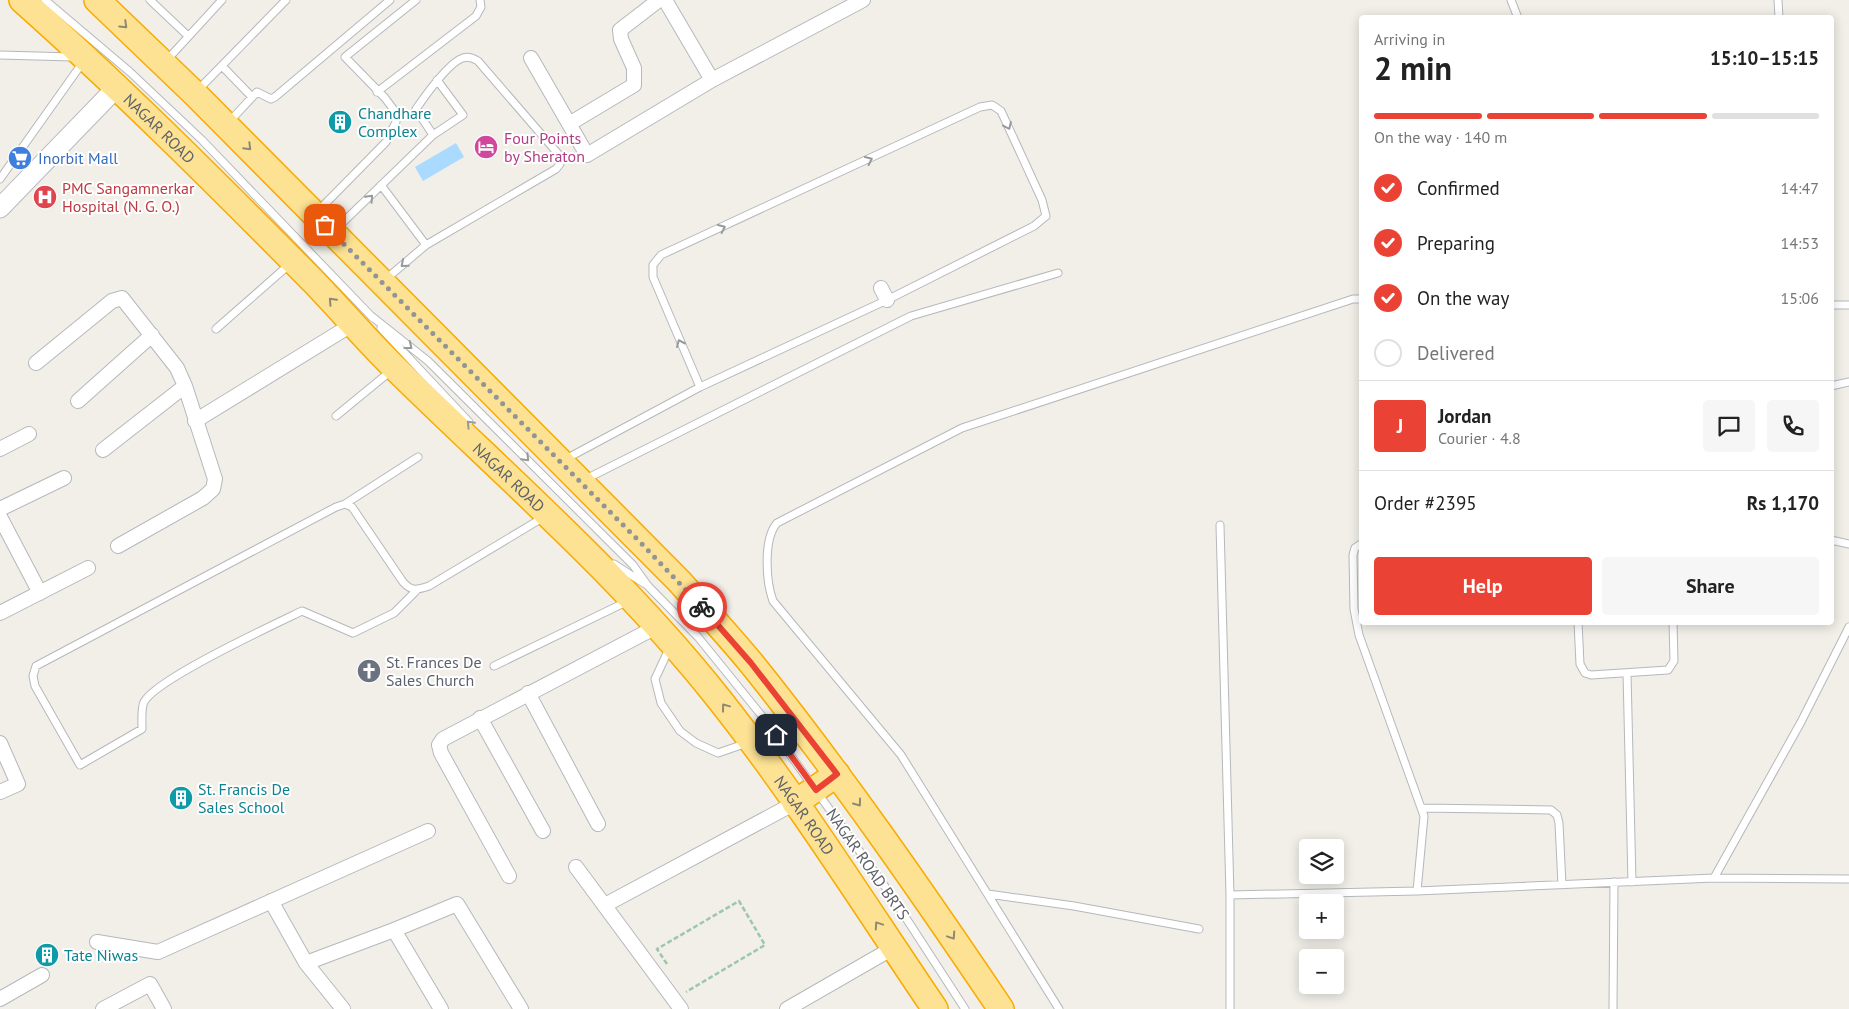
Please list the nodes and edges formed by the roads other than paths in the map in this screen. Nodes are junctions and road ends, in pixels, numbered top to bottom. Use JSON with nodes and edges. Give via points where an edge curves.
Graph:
{"nodes":[{"id":1,"x":22,"y":0,"type":"edge"},
{"id":2,"x":45,"y":0,"type":"edge"},
{"id":3,"x":97,"y":0,"type":"edge"},
{"id":4,"x":150,"y":0,"type":"edge"},
{"id":5,"x":222,"y":0,"type":"edge"},
{"id":6,"x":286,"y":0,"type":"edge"},
{"id":7,"x":390,"y":0,"type":"edge"},
{"id":8,"x":416,"y":0,"type":"edge"},
{"id":9,"x":480,"y":0,"type":"edge"},
{"id":10,"x":658,"y":0,"type":"edge"},
{"id":11,"x":665,"y":0,"type":"edge"},
{"id":12,"x":863,"y":0,"type":"edge"},
{"id":13,"x":1511,"y":0,"type":"edge"},
{"id":14,"x":1778,"y":0,"type":"edge"},
{"id":15,"x":1517,"y":15,"type":"edge"},
{"id":16,"x":1779,"y":15,"type":"edge"},
{"id":17,"x":187,"y":35,"type":"junction"},
{"id":18,"x":0,"y":55,"type":"edge"},
{"id":19,"x":86,"y":58,"type":"junction"},
{"id":20,"x":531,"y":58,"type":"dead end"},
{"id":21,"x":164,"y":63,"type":"junction"},
{"id":22,"x":222,"y":66,"type":"junction"},
{"id":23,"x":437,"y":80,"type":"junction"},
{"id":24,"x":712,"y":80,"type":"junction"},
{"id":25,"x":118,"y":86,"type":"junction"},
{"id":26,"x":377,"y":92,"type":"junction"},
{"id":27,"x":195,"y":94,"type":"junction"},
{"id":28,"x":252,"y":97,"type":"junction"},
{"id":29,"x":569,"y":124,"type":"junction"},
{"id":30,"x":226,"y":125,"type":"junction"},
{"id":31,"x":433,"y":136,"type":"junction"},
{"id":32,"x":0,"y":179,"type":"edge"},
{"id":33,"x":381,"y":185,"type":"junction"},
{"id":34,"x":0,"y":208,"type":"edge"},
{"id":35,"x":314,"y":214,"type":"junction"},
{"id":36,"x":332,"y":233,"type":"junction"},
{"id":37,"x":426,"y":244,"type":"junction"},
{"id":38,"x":293,"y":262,"type":"junction"},
{"id":39,"x":1058,"y":273,"type":"dead end"},
{"id":40,"x":382,"y":283,"type":"junction"},
{"id":41,"x":1359,"y":299,"type":"edge"},
{"id":42,"x":1849,"y":304,"type":"edge"},
{"id":43,"x":1834,"y":305,"type":"edge"},
{"id":44,"x":362,"y":320,"type":"junction"},
{"id":45,"x":216,"y":329,"type":"dead end"},
{"id":46,"x":152,"y":335,"type":"junction"},
{"id":47,"x":36,"y":363,"type":"dead end"},
{"id":48,"x":394,"y":368,"type":"junction"},
{"id":49,"x":1849,"y":382,"type":"edge"},
{"id":50,"x":1834,"y":385,"type":"edge"},
{"id":51,"x":185,"y":386,"type":"junction"},
{"id":52,"x":700,"y":387,"type":"junction"},
{"id":53,"x":78,"y":401,"type":"dead end"},
{"id":54,"x":336,"y":416,"type":"dead end"},
{"id":55,"x":195,"y":421,"type":"junction"},
{"id":56,"x":474,"y":427,"type":"dead end"},
{"id":57,"x":29,"y":434,"type":"dead end"},
{"id":58,"x":0,"y":449,"type":"edge"},
{"id":59,"x":103,"y":450,"type":"dead end"},
{"id":60,"x":418,"y":458,"type":"dead end"},
{"id":61,"x":561,"y":461,"type":"junction"},
{"id":62,"x":64,"y":478,"type":"dead end"},
{"id":63,"x":581,"y":482,"type":"junction"},
{"id":64,"x":345,"y":504,"type":"junction"},
{"id":65,"x":0,"y":509,"type":"edge"},
{"id":66,"x":547,"y":516,"type":"junction"},
{"id":67,"x":0,"y":517,"type":"edge"},
{"id":68,"x":1220,"y":525,"type":"dead end"},
{"id":69,"x":573,"y":528,"type":"dead end"},
{"id":70,"x":1834,"y":541,"type":"edge"},
{"id":71,"x":1849,"y":544,"type":"edge"},
{"id":72,"x":1359,"y":545,"type":"edge"},
{"id":73,"x":118,"y":546,"type":"dead end"},
{"id":74,"x":592,"y":546,"type":"dead end"},
{"id":75,"x":606,"y":557,"type":"dead end"},
{"id":76,"x":88,"y":568,"type":"dead end"},
{"id":77,"x":416,"y":591,"type":"junction"},
{"id":78,"x":40,"y":593,"type":"junction"},
{"id":79,"x":639,"y":593,"type":"junction"},
{"id":80,"x":0,"y":613,"type":"edge"},
{"id":81,"x":1578,"y":625,"type":"edge"},
{"id":82,"x":1673,"y":625,"type":"edge"},
{"id":83,"x":1849,"y":627,"type":"edge"},
{"id":84,"x":663,"y":635,"type":"junction"},
{"id":85,"x":494,"y":666,"type":"dead end"},
{"id":86,"x":1627,"y":673,"type":"junction"},
{"id":87,"x":528,"y":693,"type":"junction"},
{"id":88,"x":480,"y":718,"type":"junction"},
{"id":89,"x":750,"y":742,"type":"junction"},
{"id":90,"x":0,"y":743,"type":"edge"},
{"id":91,"x":837,"y":774,"type":"junction"},
{"id":92,"x":0,"y":792,"type":"edge"},
{"id":93,"x":805,"y":796,"type":"junction"},
{"id":94,"x":1422,"y":808,"type":"junction"},
{"id":95,"x":598,"y":824,"type":"dead end"},
{"id":96,"x":428,"y":831,"type":"dead end"},
{"id":97,"x":543,"y":831,"type":"dead end"},
{"id":98,"x":576,"y":867,"type":"dead end"},
{"id":99,"x":509,"y":876,"type":"dead end"},
{"id":100,"x":1714,"y":878,"type":"junction"},
{"id":101,"x":1849,"y":879,"type":"edge"},
{"id":102,"x":1614,"y":882,"type":"junction"},
{"id":103,"x":1632,"y":882,"type":"junction"},
{"id":104,"x":1562,"y":885,"type":"junction"},
{"id":105,"x":1417,"y":891,"type":"junction"},
{"id":106,"x":988,"y":894,"type":"junction"},
{"id":107,"x":1230,"y":896,"type":"junction"},
{"id":108,"x":271,"y":901,"type":"junction"},
{"id":109,"x":605,"y":905,"type":"junction"},
{"id":110,"x":1199,"y":929,"type":"dead end"},
{"id":111,"x":394,"y":930,"type":"junction"},
{"id":112,"x":97,"y":942,"type":"dead end"},
{"id":113,"x":893,"y":948,"type":"junction"},
{"id":114,"x":306,"y":963,"type":"junction"},
{"id":115,"x":42,"y":975,"type":"dead end"},
{"id":116,"x":0,"y":999,"type":"edge"},
{"id":117,"x":103,"y":1009,"type":"edge"},
{"id":118,"x":164,"y":1009,"type":"edge"},
{"id":119,"x":343,"y":1009,"type":"edge"},
{"id":120,"x":441,"y":1009,"type":"edge"},
{"id":121,"x":521,"y":1009,"type":"edge"},
{"id":122,"x":681,"y":1009,"type":"edge"},
{"id":123,"x":787,"y":1009,"type":"edge"},
{"id":124,"x":935,"y":1009,"type":"edge"},
{"id":125,"x":965,"y":1009,"type":"edge"},
{"id":126,"x":1002,"y":1009,"type":"edge"},
{"id":127,"x":1059,"y":1009,"type":"edge"},
{"id":128,"x":1230,"y":1009,"type":"edge"},
{"id":129,"x":1613,"y":1009,"type":"edge"}],
"edges":[{"from":1,"to":19,"type":"highway","name":"NAGAR ROAD"},
{"from":2,"to":44,"type":"lane","via":[[130,72],[202,140]]},
{"from":3,"to":21,"type":"highway","one_way":true},
{"from":4,"to":17,"type":"lane"},
{"from":5,"to":17,"type":"lane"},
{"from":6,"to":22,"type":"lane"},
{"from":7,"to":28,"type":"lane","via":[[275,97],[271,99],[257,92]]},
{"from":8,"to":26,"type":"lane","via":[[345,58]]},
{"from":9,"to":26,"type":"lane","via":[[481,7],[476,16]]},
{"from":10,"to":29,"type":"street","via":[[620,30],[634,68],[634,84]]},
{"from":11,"to":24,"type":"street"},
{"from":12,"to":24,"type":"street"},
{"from":13,"to":15,"type":"lane"},
{"from":14,"to":16,"type":"lane"},
{"from":17,"to":21,"type":"lane"},
{"from":18,"to":19,"type":"lane"},
{"from":19,"to":25,"type":"highway","name":"NAGAR ROAD"},
{"from":19,"to":32,"type":"lane"},
{"from":20,"to":29,"type":"street"},
{"from":21,"to":27,"type":"highway"},
{"from":22,"to":27,"type":"lane"},
{"from":22,"to":28,"type":"lane"},
{"from":23,"to":31,"type":"lane","via":[[416,108]]},
{"from":23,"to":31,"type":"lane","via":[[463,115]]},
{"from":23,"to":37,"type":"lane","via":[[462,58],[478,61],[560,156],[560,164]]},
{"from":24,"to":29,"type":"street","via":[[587,155]]},
{"from":25,"to":34,"type":"street"},
{"from":25,"to":38,"type":"highway","name":"NAGAR ROAD"},
{"from":26,"to":35,"type":"lane","via":[[394,110],[394,131]]},
{"from":27,"to":30,"type":"highway"},
{"from":28,"to":30,"type":"lane"},
{"from":30,"to":35,"type":"highway","one_way":true},
{"from":31,"to":33,"type":"lane"},
{"from":36,"to":33,"type":"lane","one_way":true},
{"from":33,"to":37,"type":"lane"},
{"from":35,"to":36,"type":"highway"},
{"from":36,"to":40,"type":"highway"},
{"from":37,"to":40,"type":"lane","one_way":true},
{"from":44,"to":38,"type":"highway","name":"NAGAR ROAD","one_way":true},
{"from":38,"to":45,"type":"lane"},
{"from":39,"to":63,"type":"lane","via":[[911,316]]},
{"from":40,"to":61,"type":"highway"},
{"from":41,"to":106,"type":"lane","via":[[962,428],[777,523],[770,530],[767,580],[773,601],[901,754]]},
{"from":42,"to":43,"type":"lane"},
{"from":44,"to":48,"type":"highway","name":"NAGAR ROAD"},
{"from":44,"to":55,"type":"street"},
{"from":56,"to":44,"type":"lane","one_way":true,"via":[[396,346]]},
{"from":44,"to":79,"type":"lane","one_way":true,"via":[[428,361],[633,565]]},
{"from":46,"to":47,"type":"street","via":[[122,298],[112,301]]},
{"from":46,"to":51,"type":"street","via":[[177,368]]},
{"from":46,"to":53,"type":"street"},
{"from":48,"to":54,"type":"lane"},
{"from":48,"to":66,"type":"highway","name":"NAGAR ROAD"},
{"from":49,"to":50,"type":"lane"},
{"from":51,"to":55,"type":"street"},
{"from":51,"to":59,"type":"street"},
{"from":52,"to":52,"type":"lane","one_way":true,"via":[[653,277],[653,265],[662,255],[980,107],[992,105],[1001,111],[1042,200],[1046,216],[1034,226],[884,294]]},
{"from":52,"to":61,"type":"lane"},
{"from":55,"to":73,"type":"street","via":[[214,479],[213,489],[204,498]]},
{"from":57,"to":58,"type":"street"},
{"from":60,"to":64,"type":"lane"},
{"from":61,"to":63,"type":"highway"},
{"from":62,"to":65,"type":"street"},
{"from":63,"to":91,"type":"highway","via":[[680,581],[738,648]]},
{"from":64,"to":77,"type":"lane","via":[[352,507],[403,582]]},
{"from":64,"to":77,"type":"lane","via":[[36,666],[35,686],[80,764],[142,728],[144,702],[160,685],[240,642],[302,611],[353,633],[394,614]]},
{"from":66,"to":77,"type":"lane"},
{"from":66,"to":79,"type":"highway","name":"NAGAR ROAD"},
{"from":67,"to":78,"type":"street"},
{"from":68,"to":107,"type":"lane"},
{"from":69,"to":74,"type":"lane"},
{"from":70,"to":71,"type":"lane"},
{"from":72,"to":94,"type":"lane","via":[[1353,555],[1356,621]]},
{"from":75,"to":79,"type":"lane","via":[[626,574]]},
{"from":76,"to":78,"type":"street"},
{"from":78,"to":80,"type":"street"},
{"from":79,"to":84,"type":"highway","name":"NAGAR ROAD"},
{"from":79,"to":85,"type":"lane"},
{"from":79,"to":93,"type":"lane","name":"NAGAR ROAD BRTS","via":[[698,638],[766,721]]},
{"from":81,"to":86,"type":"lane","via":[[1580,664],[1585,673]]},
{"from":82,"to":86,"type":"lane","via":[[1672,666],[1663,671]]},
{"from":83,"to":100,"type":"lane","via":[[1801,722]]},
{"from":84,"to":87,"type":"street"},
{"from":89,"to":84,"type":"highway","name":"NAGAR ROAD","one_way":true,"via":[[714,693]]},
{"from":84,"to":89,"type":"lane","via":[[655,679],[661,703],[680,731],[696,743],[718,752]]},
{"from":86,"to":103,"type":"lane"},
{"from":87,"to":88,"type":"street"},
{"from":87,"to":95,"type":"street"},
{"from":88,"to":97,"type":"street"},
{"from":88,"to":99,"type":"street","via":[[443,739],[439,745]]},
{"from":89,"to":93,"type":"highway","name":"NAGAR ROAD"},
{"from":90,"to":92,"type":"street","via":[[18,784]]},
{"from":91,"to":93,"type":"highway"},
{"from":91,"to":126,"type":"highway","one_way":true},
{"from":93,"to":109,"type":"street"},
{"from":113,"to":93,"type":"highway","name":"NAGAR ROAD","one_way":true},
{"from":93,"to":125,"type":"lane","name":"NAGAR ROAD BRTS","via":[[891,895]]},
{"from":94,"to":104,"type":"lane","via":[[1551,810],[1560,823]]},
{"from":94,"to":105,"type":"lane"},
{"from":96,"to":108,"type":"street"},
{"from":98,"to":109,"type":"street"},
{"from":100,"to":101,"type":"lane"},
{"from":100,"to":103,"type":"lane"},
{"from":102,"to":103,"type":"lane"},
{"from":102,"to":104,"type":"lane"},
{"from":102,"to":129,"type":"lane"},
{"from":104,"to":105,"type":"lane"},
{"from":105,"to":107,"type":"lane"},
{"from":106,"to":110,"type":"lane"},
{"from":106,"to":127,"type":"lane"},
{"from":107,"to":128,"type":"lane"},
{"from":108,"to":112,"type":"street","via":[[158,952]]},
{"from":108,"to":114,"type":"street"},
{"from":109,"to":122,"type":"street"},
{"from":111,"to":114,"type":"street"},
{"from":111,"to":120,"type":"street"},
{"from":111,"to":121,"type":"street","via":[[457,904]]},
{"from":113,"to":123,"type":"street"},
{"from":113,"to":124,"type":"highway","name":"NAGAR ROAD"},
{"from":114,"to":119,"type":"street"},
{"from":115,"to":116,"type":"street"},
{"from":117,"to":118,"type":"street","via":[[150,984]]}]}
